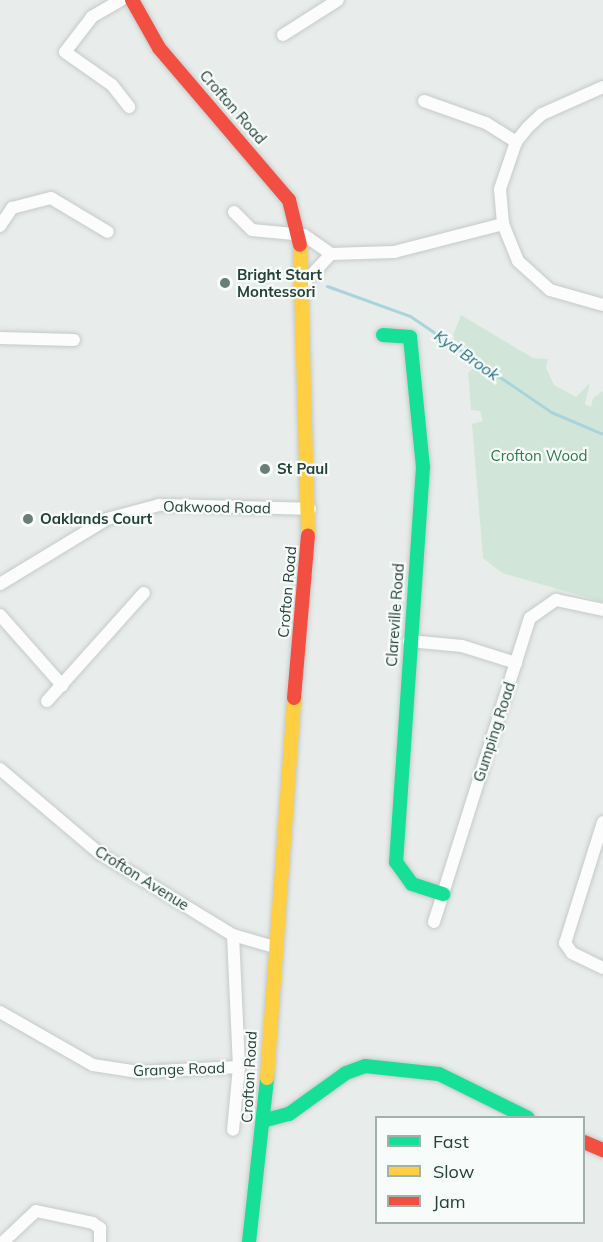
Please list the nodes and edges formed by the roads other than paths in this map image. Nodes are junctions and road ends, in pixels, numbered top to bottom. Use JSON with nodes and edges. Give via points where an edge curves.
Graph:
{"nodes":[{"id":1,"x":121,"y":0,"type":"edge"},
{"id":2,"x":132,"y":0,"type":"edge"},
{"id":3,"x":338,"y":0,"type":"edge"},
{"id":4,"x":283,"y":35,"type":"dead end"},
{"id":5,"x":603,"y":87,"type":"edge"},
{"id":6,"x":424,"y":101,"type":"dead end"},
{"id":7,"x":129,"y":107,"type":"dead end"},
{"id":8,"x":516,"y":142,"type":"junction"},
{"id":9,"x":234,"y":212,"type":"dead end"},
{"id":10,"x":503,"y":224,"type":"junction"},
{"id":11,"x":0,"y":226,"type":"edge"},
{"id":12,"x":108,"y":232,"type":"dead end"},
{"id":13,"x":300,"y":236,"type":"junction"},
{"id":14,"x":331,"y":254,"type":"junction"},
{"id":15,"x":303,"y":284,"type":"junction"},
{"id":16,"x":603,"y":305,"type":"edge"},
{"id":17,"x":383,"y":335,"type":"dead end"},
{"id":18,"x":0,"y":338,"type":"edge"},
{"id":19,"x":74,"y":340,"type":"dead end"},
{"id":20,"x":310,"y":509,"type":"junction"},
{"id":21,"x":0,"y":584,"type":"edge"},
{"id":22,"x":144,"y":593,"type":"dead end"},
{"id":23,"x":602,"y":609,"type":"edge"},
{"id":24,"x":0,"y":615,"type":"edge"},
{"id":25,"x":409,"y":641,"type":"junction"},
{"id":26,"x":516,"y":663,"type":"junction"},
{"id":27,"x":62,"y":685,"type":"junction"},
{"id":28,"x":47,"y":701,"type":"dead end"},
{"id":29,"x":0,"y":769,"type":"edge"},
{"id":30,"x":603,"y":822,"type":"edge"},
{"id":31,"x":443,"y":894,"type":"junction"},
{"id":32,"x":434,"y":922,"type":"dead end"},
{"id":33,"x":233,"y":935,"type":"junction"},
{"id":34,"x":274,"y":947,"type":"junction"},
{"id":35,"x":603,"y":968,"type":"edge"},
{"id":36,"x":0,"y":1011,"type":"edge"},
{"id":37,"x":239,"y":1067,"type":"junction"},
{"id":38,"x":524,"y":1116,"type":"edge"},
{"id":39,"x":266,"y":1120,"type":"junction"},
{"id":40,"x":233,"y":1130,"type":"dead end"},
{"id":41,"x":585,"y":1142,"type":"edge"},
{"id":42,"x":603,"y":1150,"type":"edge"},
{"id":43,"x":3,"y":1242,"type":"edge"},
{"id":44,"x":100,"y":1242,"type":"edge"},
{"id":45,"x":249,"y":1242,"type":"edge"}],
"edges":[{"from":1,"to":7,"type":"street","via":[[92,17],[65,52],[112,84]]},
{"from":2,"to":13,"type":"main road","name":"Crofton Road","via":[[159,48],[289,200]]},
{"from":3,"to":4,"type":"street"},
{"from":5,"to":8,"type":"street","via":[[542,114]]},
{"from":6,"to":8,"type":"street","via":[[486,123]]},
{"from":8,"to":10,"type":"street","via":[[500,189]]},
{"from":9,"to":13,"type":"street","via":[[252,230]]},
{"from":10,"to":14,"type":"street","via":[[394,252]]},
{"from":10,"to":16,"type":"street","via":[[518,261],[550,290]]},
{"from":11,"to":12,"type":"street","via":[[12,208],[51,198]]},
{"from":13,"to":14,"type":"street"},
{"from":13,"to":15,"type":"main road","name":"Crofton Road"},
{"from":14,"to":15,"type":"street"},
{"from":15,"to":20,"type":"main road","name":"Crofton Road"},
{"from":17,"to":25,"type":"main road","name":"Clareville Road","via":[[410,337],[423,467]]},
{"from":18,"to":19,"type":"street"},
{"from":20,"to":21,"type":"street","name":"Oakwood Road","via":[[159,505],[107,519]]},
{"from":20,"to":34,"type":"main road","name":"Crofton Road"},
{"from":22,"to":27,"type":"street"},
{"from":23,"to":26,"type":"street","name":"Gumping Road","via":[[571,599],[544,604],[530,618]]},
{"from":24,"to":27,"type":"street"},
{"from":25,"to":26,"type":"street","via":[[462,646]]},
{"from":25,"to":31,"type":"main road","name":"Clareville Road","via":[[396,862],[412,884]]},
{"from":26,"to":31,"type":"street","name":"Gumping Road"},
{"from":27,"to":28,"type":"street"},
{"from":29,"to":33,"type":"street","name":"Crofton Avenue","via":[[99,853]]},
{"from":30,"to":35,"type":"street","via":[[565,943],[572,953]]},
{"from":31,"to":32,"type":"street","name":"Gumping Road"},
{"from":33,"to":34,"type":"street","name":"Crofton Avenue"},
{"from":33,"to":37,"type":"street","name":"Grange Road","via":[[229,945]]},
{"from":34,"to":39,"type":"main road","name":"Crofton Road"},
{"from":36,"to":37,"type":"street","name":"Grange Road","via":[[93,1065],[138,1072]]},
{"from":37,"to":40,"type":"street"},
{"from":38,"to":39,"type":"main road","via":[[439,1074],[365,1066],[346,1073],[289,1114]]},
{"from":39,"to":45,"type":"main road","name":"Crofton Road","via":[[254,1172]]},
{"from":41,"to":42,"type":"main road"},
{"from":43,"to":44,"type":"street","via":[[36,1211],[93,1223],[100,1228]]}]}
